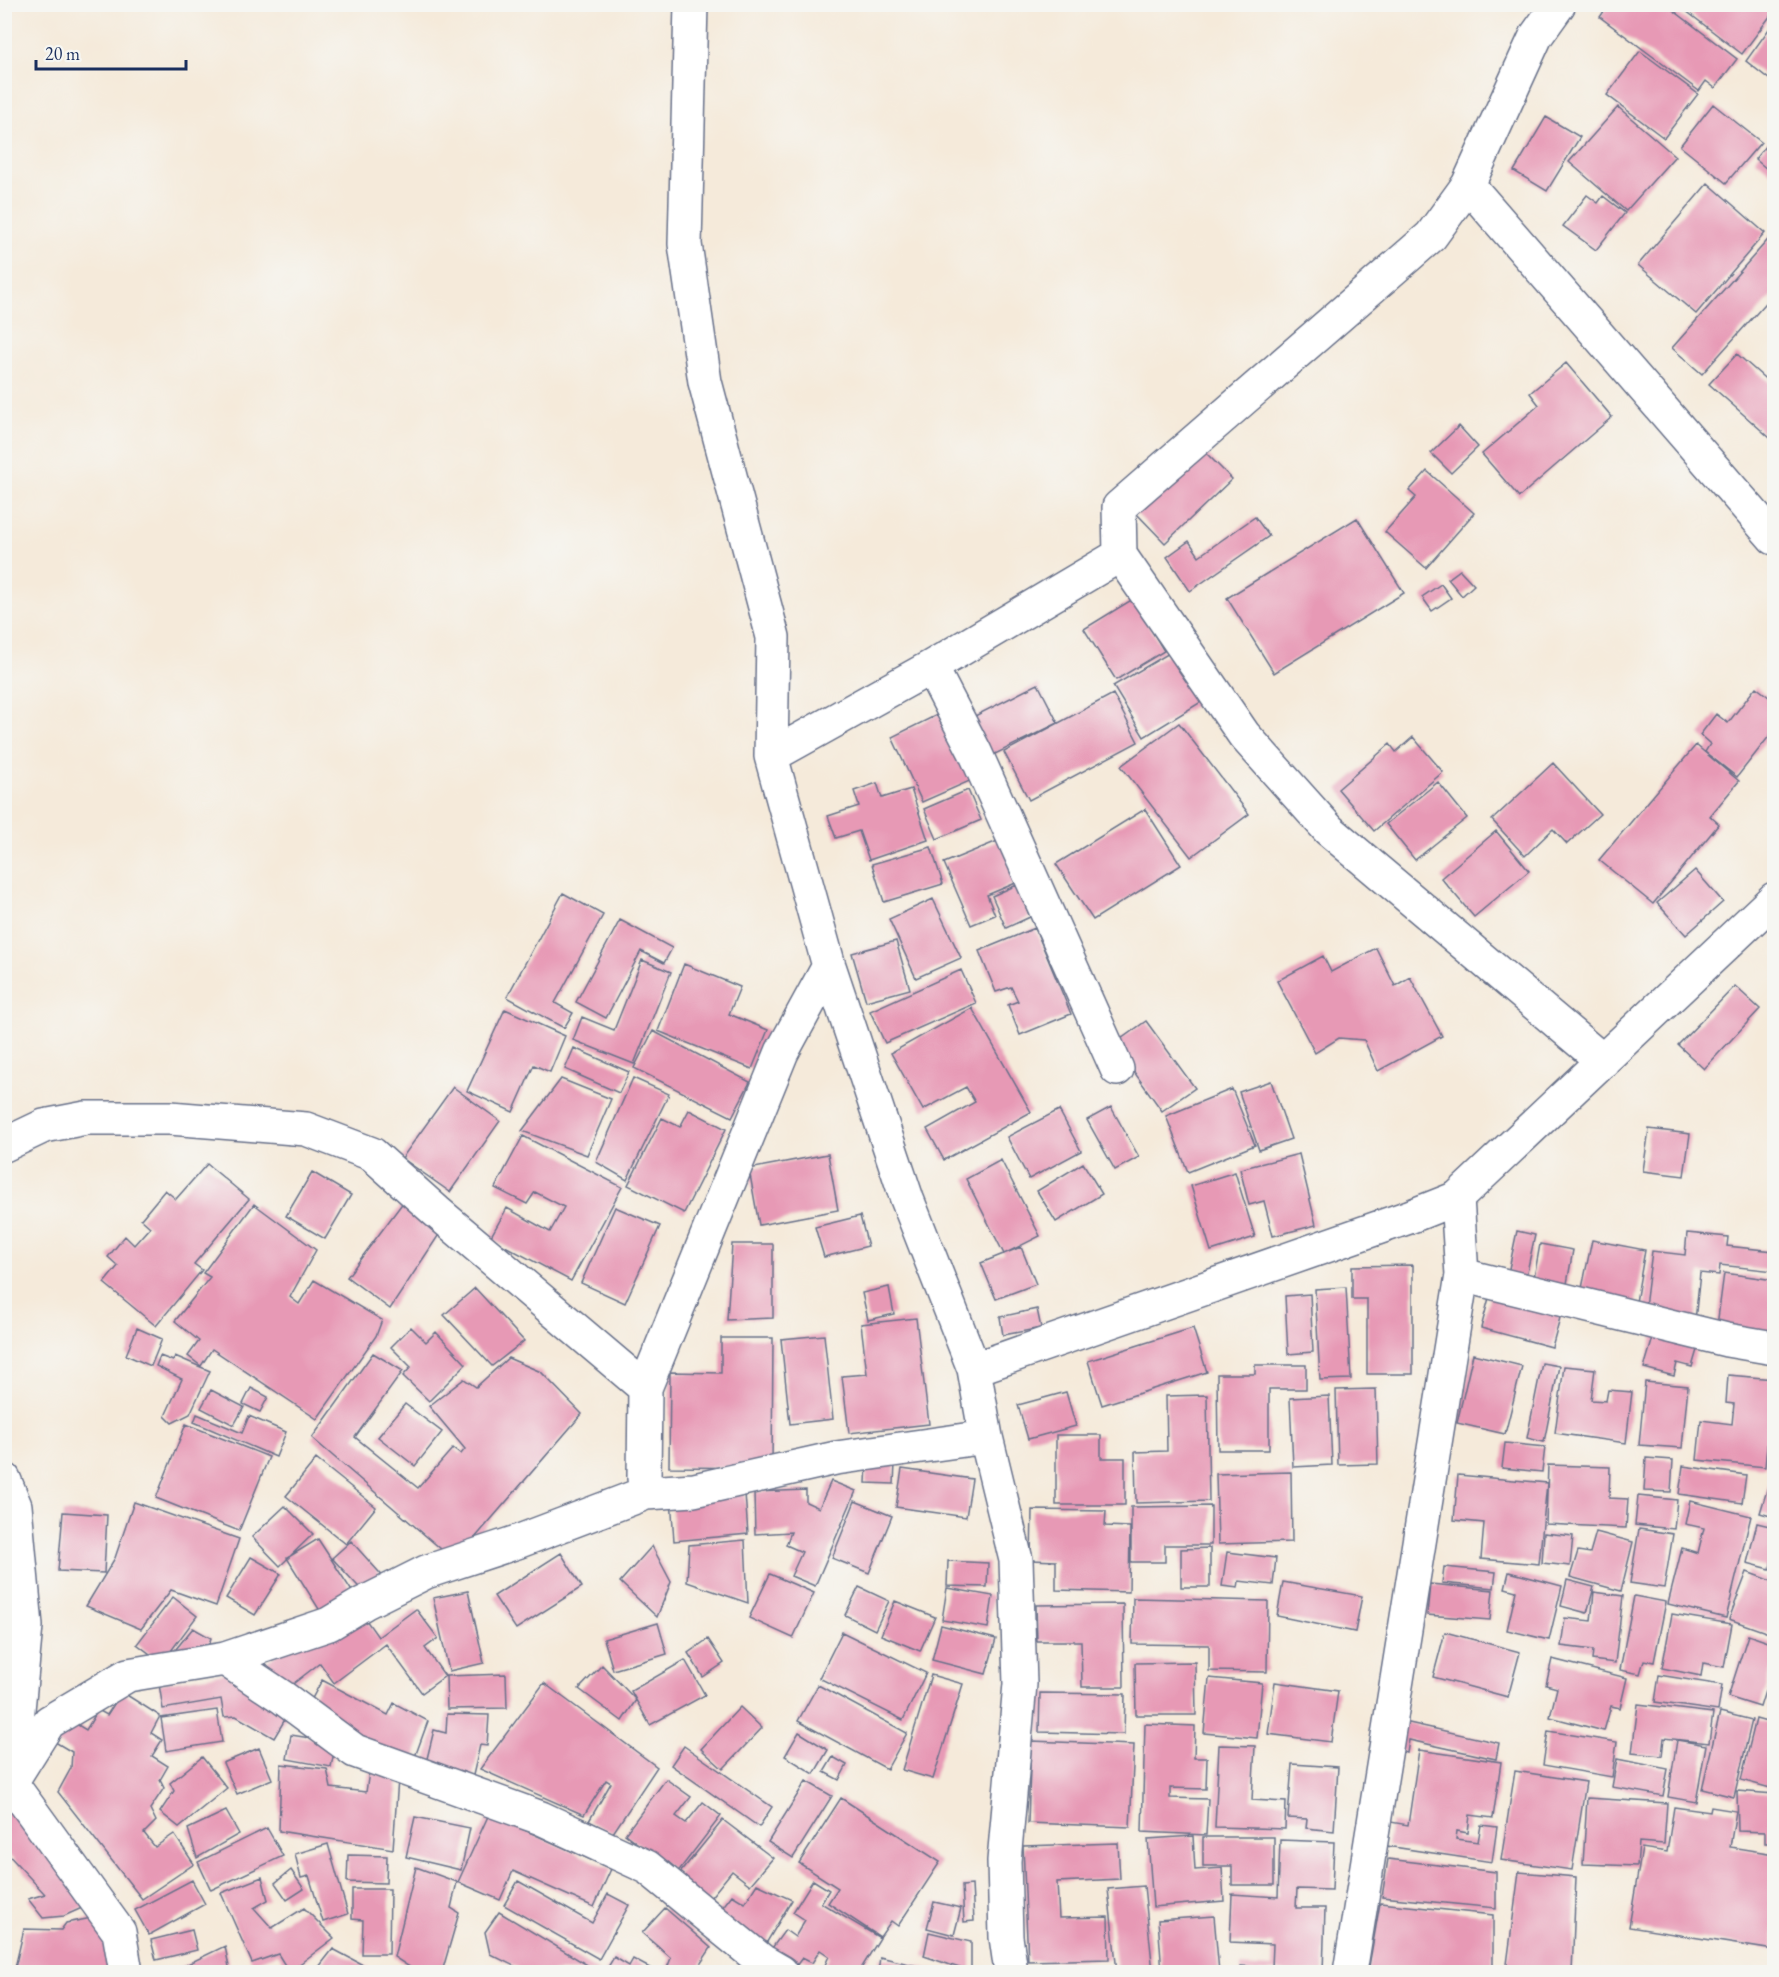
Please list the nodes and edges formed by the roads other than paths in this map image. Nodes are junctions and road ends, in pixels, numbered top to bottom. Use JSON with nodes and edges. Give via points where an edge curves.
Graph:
{"nodes":[{"id":1,"x":691,"y":4,"type":"edge"},
{"id":2,"x":1560,"y":4,"type":"edge"},
{"id":3,"x":1468,"y":185,"type":"junction"},
{"id":4,"x":1774,"y":538,"type":"edge"},
{"id":5,"x":1120,"y":555,"type":"junction"},
{"id":6,"x":931,"y":667,"type":"junction"},
{"id":7,"x":771,"y":756,"type":"junction"},
{"id":8,"x":1774,"y":899,"type":"edge"},
{"id":9,"x":829,"y":966,"type":"junction"},
{"id":10,"x":1603,"y":1061,"type":"junction"},
{"id":11,"x":1117,"y":1069,"type":"dead end"},
{"id":12,"x":4,"y":1145,"type":"edge"},
{"id":13,"x":1457,"y":1198,"type":"junction"},
{"id":14,"x":1462,"y":1275,"type":"junction"},
{"id":15,"x":1774,"y":1348,"type":"edge"},
{"id":16,"x":974,"y":1369,"type":"junction"},
{"id":17,"x":645,"y":1388,"type":"junction"},
{"id":18,"x":986,"y":1437,"type":"junction"},
{"id":19,"x":4,"y":1479,"type":"edge"},
{"id":20,"x":646,"y":1493,"type":"junction"},
{"id":21,"x":225,"y":1659,"type":"junction"},
{"id":22,"x":8,"y":1780,"type":"edge"},
{"id":23,"x":126,"y":1972,"type":"edge"},
{"id":24,"x":781,"y":1972,"type":"edge"},
{"id":25,"x":1011,"y":1972,"type":"edge"},
{"id":26,"x":1350,"y":1972,"type":"edge"}],
"edges":[{"from":1,"to":7,"type":"street","via":[[685,244],[705,382],[773,637]]},
{"from":2,"to":3,"type":"street","via":[[1536,36]]},
{"from":3,"to":4,"type":"street"},
{"from":3,"to":5,"type":"street","via":[[1431,236],[1119,507]]},
{"from":5,"to":6,"type":"street"},
{"from":5,"to":10,"type":"street","via":[[1244,735],[1329,830]]},
{"from":6,"to":7,"type":"street"},
{"from":6,"to":11,"type":"street","via":[[975,752]]},
{"from":7,"to":9,"type":"street"},
{"from":8,"to":10,"type":"street"},
{"from":9,"to":16,"type":"street","via":[[908,1199]]},
{"from":9,"to":17,"type":"street","via":[[782,1052]]},
{"from":10,"to":13,"type":"street"},
{"from":12,"to":17,"type":"street","via":[[44,1126],[86,1118],[170,1118],[306,1129],[350,1145],[372,1154]]},
{"from":13,"to":14,"type":"street"},
{"from":13,"to":16,"type":"street"},
{"from":14,"to":15,"type":"street"},
{"from":14,"to":26,"type":"street"},
{"from":16,"to":18,"type":"street"},
{"from":17,"to":20,"type":"street"},
{"from":18,"to":20,"type":"street","via":[[836,1458],[694,1490]]},
{"from":18,"to":25,"type":"street","via":[[1016,1560],[1020,1684],[1004,1861]]},
{"from":19,"to":22,"type":"street","via":[[15,1506],[26,1626]]},
{"from":20,"to":21,"type":"street","via":[[426,1572],[329,1624]]},
{"from":21,"to":22,"type":"street","via":[[128,1675],[49,1722]]},
{"from":21,"to":24,"type":"street","via":[[355,1751],[541,1818],[647,1867]]},
{"from":22,"to":23,"type":"street","via":[[119,1932]]}]}
